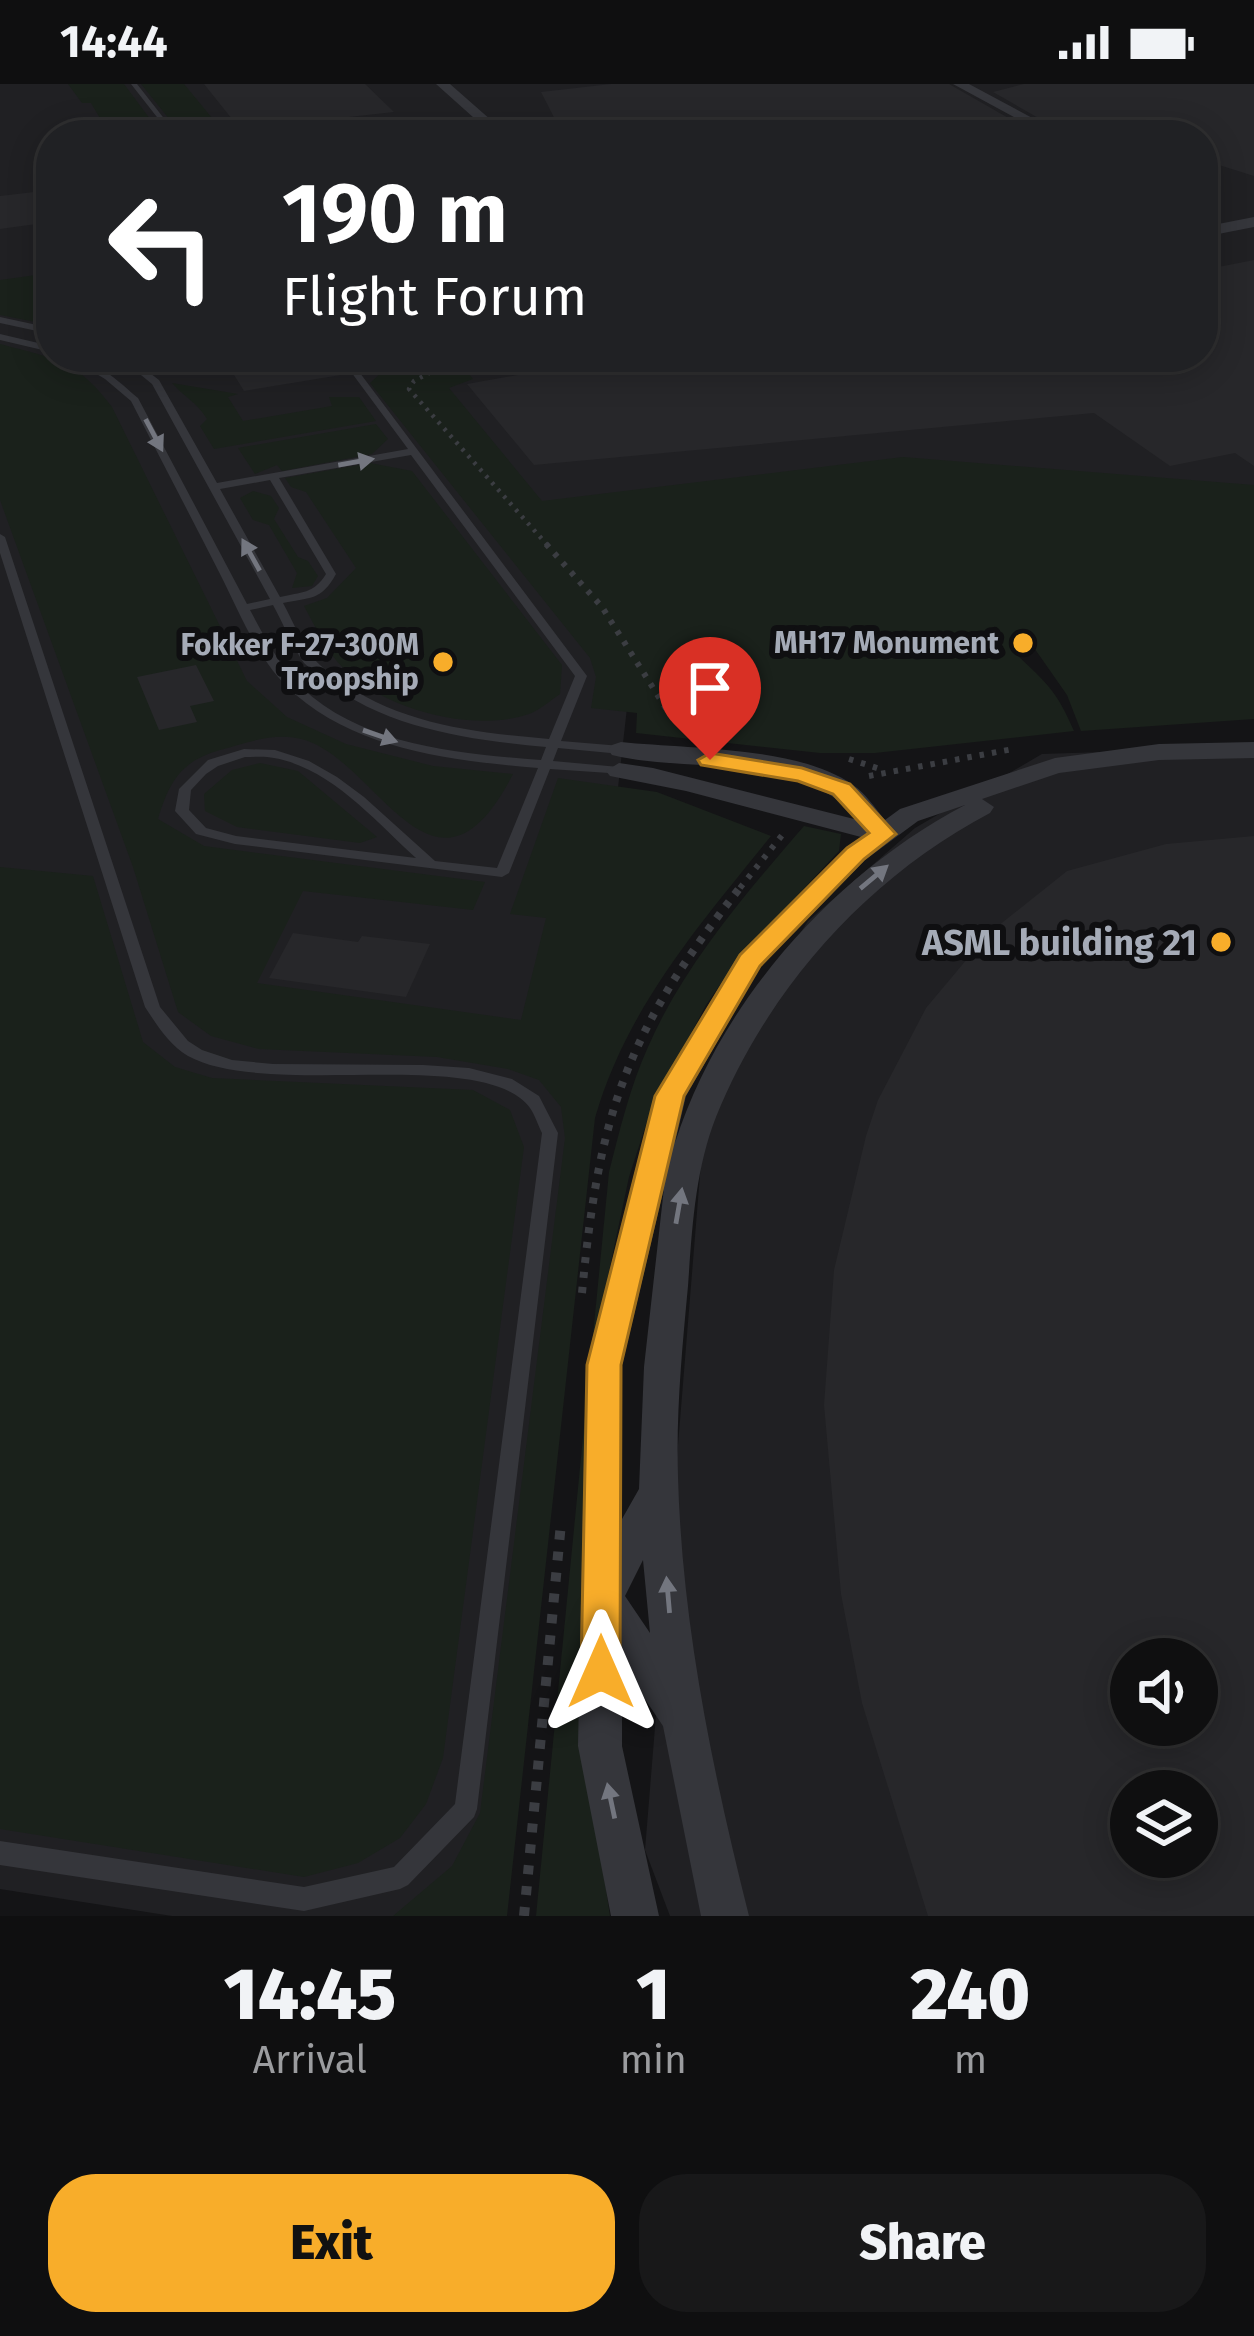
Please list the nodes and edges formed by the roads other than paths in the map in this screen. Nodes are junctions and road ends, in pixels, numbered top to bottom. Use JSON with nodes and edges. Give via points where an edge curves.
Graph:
{"nodes":[{"id":1,"x":134,"y":84,"type":"edge"},
{"id":2,"x":442,"y":84,"type":"edge"},
{"id":3,"x":959,"y":84,"type":"edge"},
{"id":4,"x":162,"y":120,"type":"edge"},
{"id":5,"x":484,"y":120,"type":"edge"},
{"id":6,"x":1028,"y":120,"type":"edge"},
{"id":7,"x":0,"y":320,"type":"edge"},
{"id":8,"x":36,"y":328,"type":"edge"},
{"id":9,"x":0,"y":337,"type":"edge"},
{"id":10,"x":36,"y":345,"type":"edge"},
{"id":11,"x":99,"y":372,"type":"edge"},
{"id":12,"x":142,"y":372,"type":"edge"},
{"id":13,"x":356,"y":372,"type":"edge"},
{"id":14,"x":415,"y":451,"type":"junction"},
{"id":15,"x":273,"y":477,"type":"junction"},
{"id":16,"x":214,"y":487,"type":"junction"},
{"id":17,"x":0,"y":537,"type":"edge"},
{"id":18,"x":276,"y":601,"type":"junction"},
{"id":19,"x":244,"y":608,"type":"junction"},
{"id":20,"x":556,"y":743,"type":"junction"},
{"id":21,"x":1254,"y":750,"type":"edge"},
{"id":22,"x":620,"y":761,"type":"junction"},
{"id":23,"x":1254,"y":762,"type":"edge"},
{"id":24,"x":548,"y":764,"type":"junction"},
{"id":25,"x":1056,"y":775,"type":"junction"},
{"id":26,"x":884,"y":834,"type":"junction"},
{"id":27,"x":432,"y":865,"type":"junction"},
{"id":28,"x":730,"y":1062,"type":"junction"},
{"id":29,"x":670,"y":1096,"type":"junction"},
{"id":30,"x":692,"y":1147,"type":"junction"},
{"id":31,"x":659,"y":1489,"type":"junction"},
{"id":32,"x":602,"y":1598,"type":"junction"},
{"id":33,"x":685,"y":1721,"type":"junction"},
{"id":34,"x":0,"y":1853,"type":"edge"},
{"id":35,"x":635,"y":1916,"type":"edge"},
{"id":36,"x":725,"y":1916,"type":"edge"}],
"edges":[{"from":1,"to":4,"type":"lane"},
{"from":2,"to":5,"type":"street"},
{"from":3,"to":6,"type":"street"},
{"from":7,"to":8,"type":"lane"},
{"from":9,"to":10,"type":"lane"},
{"from":11,"to":19,"type":"lane","one_way":true,"via":[[135,400]]},
{"from":12,"to":16,"type":"lane"},
{"from":13,"to":14,"type":"lane"},
{"from":15,"to":14,"type":"lane","one_way":true},
{"from":14,"to":20,"type":"lane","via":[[581,676]]},
{"from":15,"to":16,"type":"lane"},
{"from":15,"to":18,"type":"lane","via":[[331,574],[314,593]]},
{"from":18,"to":16,"type":"lane","one_way":true},
{"from":17,"to":34,"type":"lane","via":[[169,1033],[199,1055],[244,1065],[490,1076],[532,1098],[550,1133],[466,1809],[400,1877],[304,1899]]},
{"from":18,"to":19,"type":"lane"},
{"from":18,"to":20,"type":"lane","via":[[310,662],[370,706],[413,722]]},
{"from":19,"to":24,"type":"lane","one_way":true,"via":[[285,682],[351,726],[443,752]]},
{"from":20,"to":22,"type":"lane"},
{"from":20,"to":24,"type":"lane"},
{"from":21,"to":25,"type":"street","via":[[1159,752]]},
{"from":22,"to":24,"type":"lane"},
{"from":22,"to":26,"type":"street","via":[[800,817]]},
{"from":22,"to":26,"type":"street","via":[[753,765],[825,782]]},
{"from":23,"to":25,"type":"street"},
{"from":24,"to":27,"type":"lane","via":[[502,873]]},
{"from":25,"to":26,"type":"street","via":[[909,815]]},
{"from":28,"to":25,"type":"street","one_way":true,"via":[[802,949],[853,895],[967,813]]},
{"from":26,"to":29,"type":"street","via":[[749,961]]},
{"from":27,"to":27,"type":"lane","via":[[201,831],[182,811],[185,789],[214,763],[267,752],[314,766]]},
{"from":28,"to":29,"type":"street"},
{"from":28,"to":30,"type":"street"},
{"from":29,"to":30,"type":"street"},
{"from":29,"to":32,"type":"street","via":[[604,1365]]},
{"from":31,"to":30,"type":"street","one_way":true,"via":[[677,1206]]},
{"from":31,"to":32,"type":"street"},
{"from":33,"to":31,"type":"street","one_way":true},
{"from":32,"to":33,"type":"street"},
{"from":35,"to":32,"type":"street","one_way":true,"via":[[600,1746]]},
{"from":33,"to":36,"type":"street"}]}
